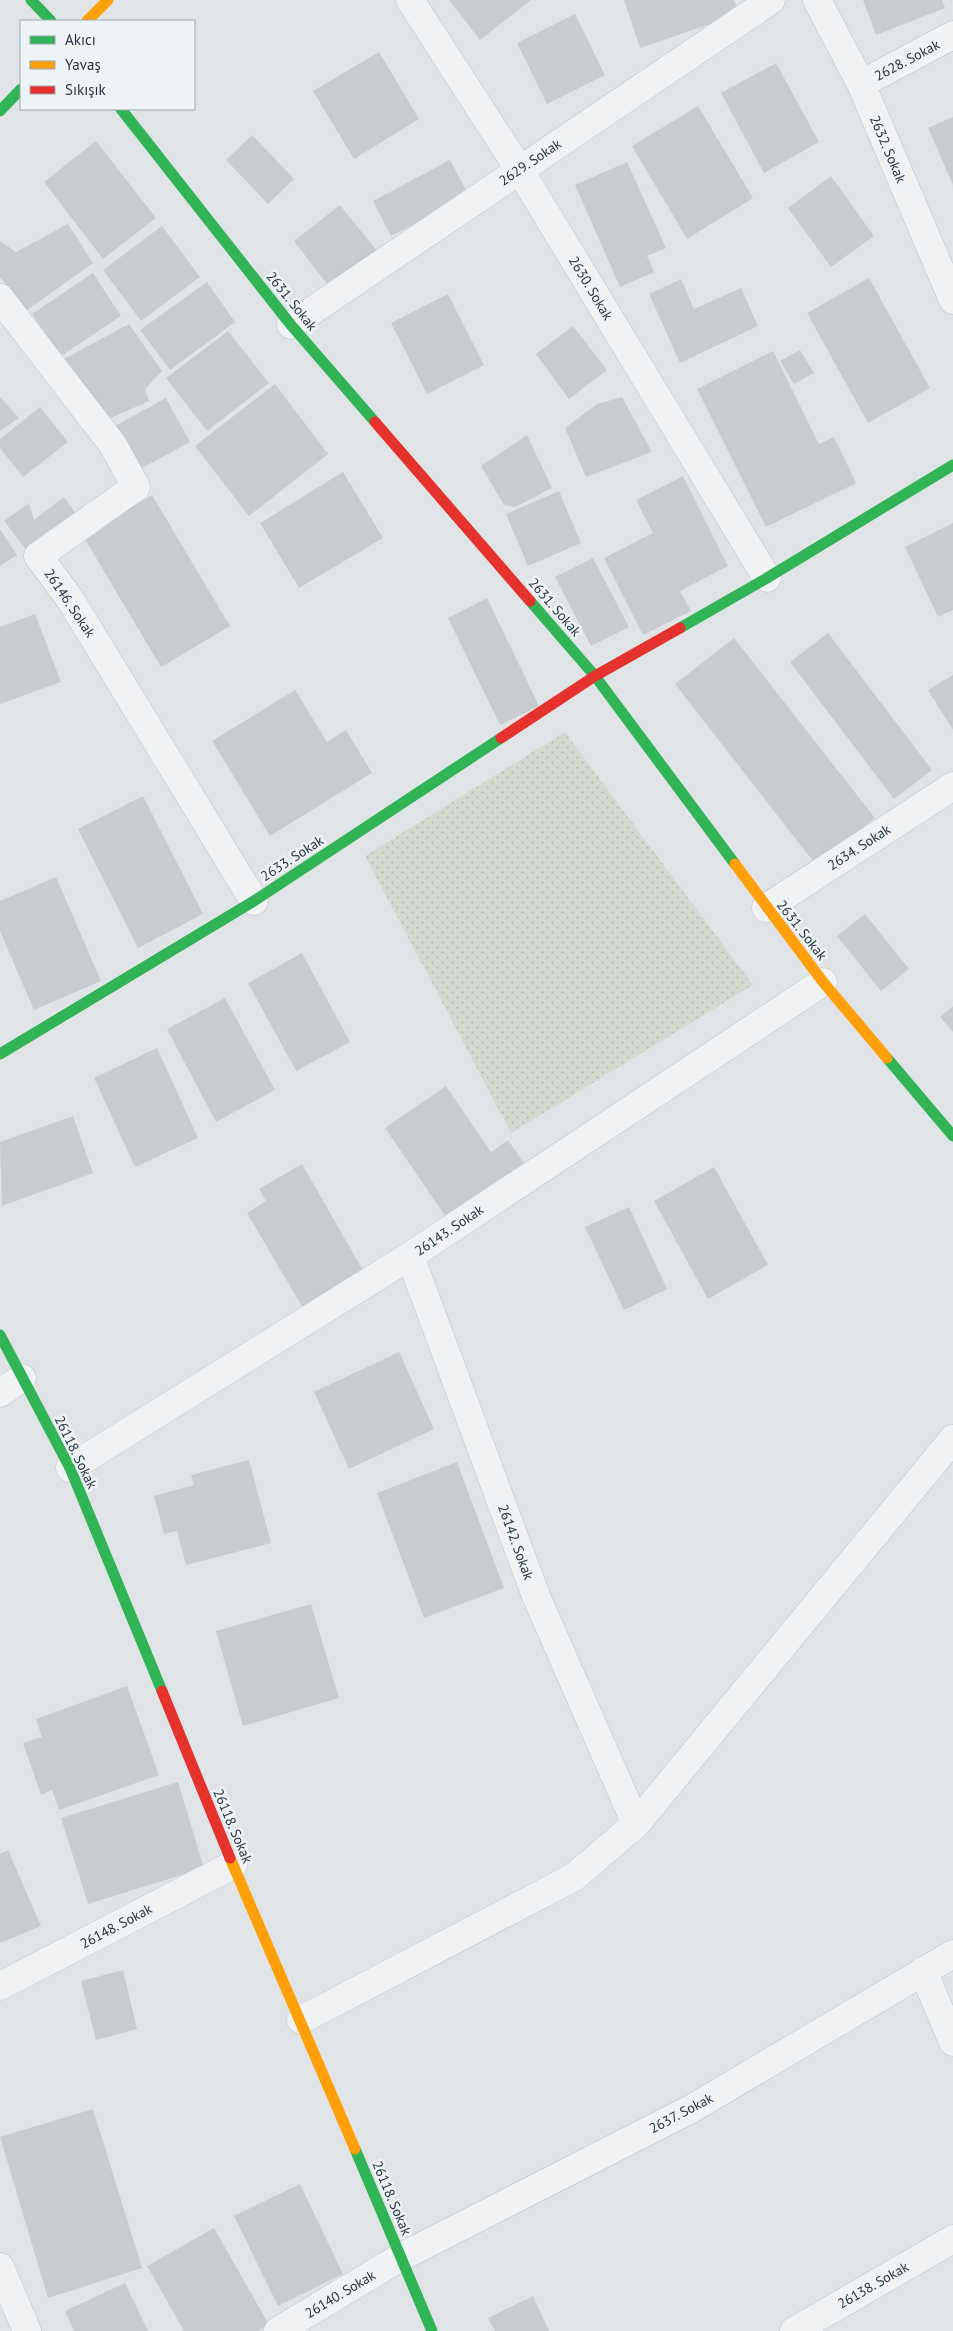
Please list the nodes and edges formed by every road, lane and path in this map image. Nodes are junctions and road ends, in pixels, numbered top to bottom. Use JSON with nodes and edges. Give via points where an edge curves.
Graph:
{"nodes":[{"id":1,"x":31,"y":0,"type":"edge"},
{"id":2,"x":108,"y":0,"type":"edge"},
{"id":3,"x":410,"y":0,"type":"edge"},
{"id":4,"x":771,"y":0,"type":"edge"},
{"id":5,"x":817,"y":0,"type":"edge"},
{"id":6,"x":49,"y":20,"type":"edge"},
{"id":7,"x":88,"y":20,"type":"edge"},
{"id":8,"x":953,"y":35,"type":"edge"},
{"id":9,"x":861,"y":84,"type":"junction"},
{"id":10,"x":20,"y":90,"type":"edge"},
{"id":11,"x":122,"y":110,"type":"edge"},
{"id":12,"x":0,"y":111,"type":"edge"},
{"id":13,"x":519,"y":169,"type":"junction"},
{"id":14,"x":0,"y":298,"type":"edge"},
{"id":15,"x":953,"y":300,"type":"edge"},
{"id":16,"x":291,"y":325,"type":"junction"},
{"id":17,"x":953,"y":465,"type":"edge"},
{"id":18,"x":767,"y":578,"type":"junction"},
{"id":19,"x":595,"y":676,"type":"junction"},
{"id":20,"x":953,"y":786,"type":"edge"},
{"id":21,"x":254,"y":901,"type":"junction"},
{"id":22,"x":766,"y":908,"type":"junction"},
{"id":23,"x":823,"y":982,"type":"junction"},
{"id":24,"x":0,"y":1054,"type":"edge"},
{"id":25,"x":953,"y":1136,"type":"edge"},
{"id":26,"x":410,"y":1256,"type":"junction"},
{"id":27,"x":0,"y":1335,"type":"edge"},
{"id":28,"x":22,"y":1378,"type":"junction"},
{"id":29,"x":0,"y":1393,"type":"edge"},
{"id":30,"x":953,"y":1439,"type":"edge"},
{"id":31,"x":70,"y":1468,"type":"junction"},
{"id":32,"x":636,"y":1824,"type":"junction"},
{"id":33,"x":233,"y":1865,"type":"junction"},
{"id":34,"x":953,"y":1954,"type":"edge"},
{"id":35,"x":923,"y":1971,"type":"junction"},
{"id":36,"x":0,"y":1986,"type":"edge"},
{"id":37,"x":301,"y":2020,"type":"junction"},
{"id":38,"x":953,"y":2042,"type":"edge"},
{"id":39,"x":953,"y":2239,"type":"edge"},
{"id":40,"x":401,"y":2257,"type":"junction"},
{"id":41,"x":0,"y":2267,"type":"edge"},
{"id":42,"x":27,"y":2331,"type":"edge"},
{"id":43,"x":278,"y":2331,"type":"edge"},
{"id":44,"x":432,"y":2331,"type":"edge"},
{"id":45,"x":794,"y":2331,"type":"edge"}],
"edges":[{"from":1,"to":6,"type":"street"},
{"from":2,"to":7,"type":"street"},
{"from":3,"to":13,"type":"street","name":"2630. Sokak"},
{"from":4,"to":13,"type":"street","name":"2629. Sokak"},
{"from":5,"to":9,"type":"street","name":"2632. Sokak"},
{"from":8,"to":9,"type":"street","name":"2628. Sokak"},
{"from":9,"to":15,"type":"street","name":"2632. Sokak"},
{"from":10,"to":12,"type":"street"},
{"from":11,"to":16,"type":"street","name":"2631. Sokak"},
{"from":13,"to":16,"type":"street","name":"2629. Sokak"},
{"from":13,"to":18,"type":"street","name":"2630. Sokak"},
{"from":14,"to":21,"type":"street","name":"26146. Sokak","via":[[112,445],[136,487],[38,556],[70,599]]},
{"from":16,"to":19,"type":"street","name":"2631. Sokak"},
{"from":17,"to":18,"type":"street","name":"2633. Sokak"},
{"from":18,"to":19,"type":"street","name":"2633. Sokak"},
{"from":19,"to":21,"type":"street","name":"2633. Sokak"},
{"from":19,"to":22,"type":"street","name":"2631. Sokak"},
{"from":20,"to":22,"type":"street","name":"2634. Sokak"},
{"from":21,"to":24,"type":"street","name":"2633. Sokak"},
{"from":22,"to":23,"type":"street","name":"2631. Sokak"},
{"from":23,"to":25,"type":"street","name":"2631. Sokak"},
{"from":23,"to":26,"type":"street","name":"26143. Sokak"},
{"from":26,"to":31,"type":"street","name":"26143. Sokak"},
{"from":26,"to":32,"type":"street","name":"26142. Sokak","via":[[536,1596]]},
{"from":27,"to":28,"type":"street","name":"26118. Sokak"},
{"from":28,"to":29,"type":"street"},
{"from":28,"to":31,"type":"street","name":"26118. Sokak"},
{"from":30,"to":32,"type":"street"},
{"from":31,"to":33,"type":"street","name":"26118. Sokak"},
{"from":32,"to":37,"type":"street","via":[[574,1877]]},
{"from":33,"to":36,"type":"street","name":"26148. Sokak"},
{"from":33,"to":37,"type":"street","name":"26118. Sokak"},
{"from":34,"to":35,"type":"street","name":"2637. Sokak"},
{"from":35,"to":38,"type":"street"},
{"from":35,"to":40,"type":"street","name":"2637. Sokak","via":[[691,2109]]},
{"from":37,"to":40,"type":"street","name":"26118. Sokak"},
{"from":39,"to":45,"type":"street","name":"26138. Sokak"},
{"from":40,"to":43,"type":"street","name":"26140. Sokak"},
{"from":40,"to":44,"type":"street","name":"26118. Sokak"},
{"from":41,"to":42,"type":"street"}]}
